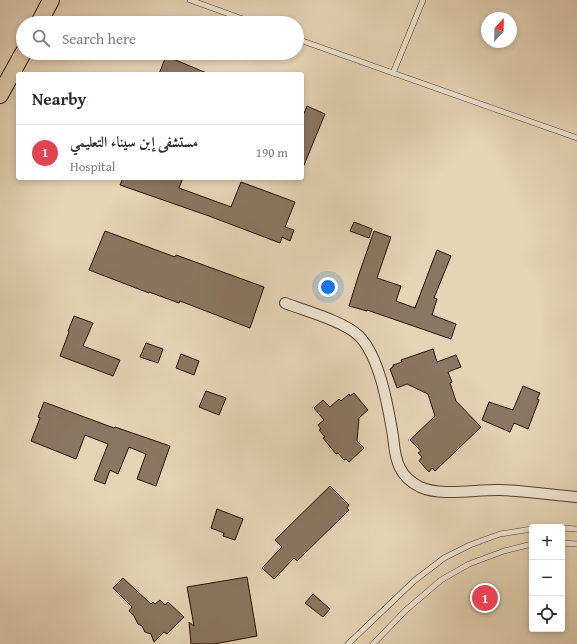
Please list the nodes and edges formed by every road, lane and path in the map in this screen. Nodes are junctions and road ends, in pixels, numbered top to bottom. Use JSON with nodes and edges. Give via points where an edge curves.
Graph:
{"nodes":[{"id":1,"x":51,"y":0,"type":"edge"},
{"id":2,"x":190,"y":0,"type":"edge"},
{"id":3,"x":423,"y":0,"type":"edge"},
{"id":4,"x":43,"y":16,"type":"edge"},
{"id":5,"x":235,"y":16,"type":"edge"},
{"id":6,"x":304,"y":41,"type":"edge"},
{"id":7,"x":19,"y":60,"type":"edge"},
{"id":8,"x":393,"y":73,"type":"junction"},
{"id":9,"x":0,"y":95,"type":"edge"},
{"id":10,"x":577,"y":138,"type":"edge"},
{"id":11,"x":284,"y":303,"type":"dead end"},
{"id":12,"x":577,"y":497,"type":"edge"},
{"id":13,"x":565,"y":528,"type":"edge"},
{"id":14,"x":529,"y":529,"type":"edge"},
{"id":15,"x":577,"y":529,"type":"edge"},
{"id":16,"x":565,"y":543,"type":"edge"},
{"id":17,"x":577,"y":544,"type":"edge"},
{"id":18,"x":529,"y":545,"type":"edge"},
{"id":19,"x":348,"y":644,"type":"edge"},
{"id":20,"x":373,"y":644,"type":"edge"}],
"edges":[{"from":1,"to":4,"type":"main road"},
{"from":2,"to":5,"type":"lane"},
{"from":3,"to":8,"type":"lane"},
{"from":6,"to":8,"type":"lane"},
{"from":7,"to":9,"type":"main road"},
{"from":8,"to":10,"type":"lane"},
{"from":11,"to":12,"type":"street","via":[[346,326],[360,337],[379,372],[400,468],[408,479],[420,487],[432,491],[501,490]]},
{"from":13,"to":15,"type":"lane"},
{"from":14,"to":19,"type":"lane","via":[[500,534],[444,558],[414,581]]},
{"from":16,"to":17,"type":"lane"},
{"from":18,"to":20,"type":"lane","via":[[469,564],[441,580],[406,610]]}]}
